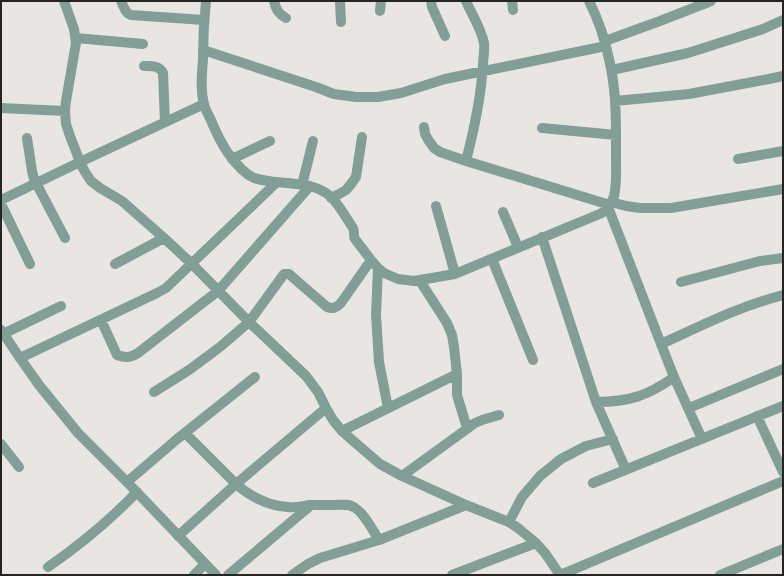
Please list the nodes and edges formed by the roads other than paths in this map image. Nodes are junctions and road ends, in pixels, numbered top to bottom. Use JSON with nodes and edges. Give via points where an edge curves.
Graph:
{"nodes":[{"id":1,"x":64,"y":1,"type":"edge"},
{"id":2,"x":121,"y":1,"type":"edge"},
{"id":3,"x":206,"y":1,"type":"edge"},
{"id":4,"x":274,"y":1,"type":"edge"},
{"id":5,"x":340,"y":1,"type":"edge"},
{"id":6,"x":431,"y":1,"type":"edge"},
{"id":7,"x":466,"y":1,"type":"edge"},
{"id":8,"x":589,"y":1,"type":"edge"},
{"id":9,"x":711,"y":1,"type":"edge"},
{"id":10,"x":286,"y":18,"type":"dead end"},
{"id":11,"x":204,"y":20,"type":"junction"},
{"id":12,"x":783,"y":20,"type":"edge"},
{"id":13,"x":341,"y":22,"type":"dead end"},
{"id":14,"x":445,"y":36,"type":"dead end"},
{"id":15,"x":76,"y":38,"type":"junction"},
{"id":16,"x":143,"y":44,"type":"dead end"},
{"id":17,"x":606,"y":44,"type":"junction"},
{"id":18,"x":203,"y":50,"type":"junction"},
{"id":19,"x":144,"y":66,"type":"dead end"},
{"id":20,"x":612,"y":70,"type":"junction"},
{"id":21,"x":483,"y":72,"type":"junction"},
{"id":22,"x":783,"y":76,"type":"edge"},
{"id":23,"x":615,"y":101,"type":"junction"},
{"id":24,"x":204,"y":104,"type":"junction"},
{"id":25,"x":1,"y":108,"type":"edge"},
{"id":26,"x":65,"y":111,"type":"junction"},
{"id":27,"x":165,"y":122,"type":"junction"},
{"id":28,"x":424,"y":127,"type":"dead end"},
{"id":29,"x":542,"y":128,"type":"dead end"},
{"id":30,"x":616,"y":135,"type":"junction"},
{"id":31,"x":362,"y":137,"type":"dead end"},
{"id":32,"x":27,"y":138,"type":"dead end"},
{"id":33,"x":270,"y":141,"type":"dead end"},
{"id":34,"x":313,"y":141,"type":"dead end"},
{"id":35,"x":783,"y":151,"type":"edge"},
{"id":36,"x":232,"y":158,"type":"junction"},
{"id":37,"x":738,"y":159,"type":"dead end"},
{"id":38,"x":466,"y":161,"type":"junction"},
{"id":39,"x":80,"y":162,"type":"junction"},
{"id":40,"x":277,"y":182,"type":"junction"},
{"id":41,"x":36,"y":183,"type":"junction"},
{"id":42,"x":306,"y":186,"type":"junction"},
{"id":43,"x":783,"y":189,"type":"edge"},
{"id":44,"x":332,"y":198,"type":"junction"},
{"id":45,"x":1,"y":200,"type":"edge"},
{"id":46,"x":1,"y":204,"type":"edge"},
{"id":47,"x":609,"y":205,"type":"junction"},
{"id":48,"x":436,"y":206,"type":"dead end"},
{"id":49,"x":503,"y":212,"type":"dead end"},
{"id":50,"x":542,"y":237,"type":"junction"},
{"id":51,"x":65,"y":238,"type":"dead end"},
{"id":52,"x":164,"y":238,"type":"junction"},
{"id":53,"x":518,"y":248,"type":"junction"},
{"id":54,"x":783,"y":258,"type":"edge"},
{"id":55,"x":492,"y":259,"type":"junction"},
{"id":56,"x":30,"y":264,"type":"dead end"},
{"id":57,"x":115,"y":264,"type":"dead end"},
{"id":58,"x":192,"y":264,"type":"junction"},
{"id":59,"x":374,"y":264,"type":"junction"},
{"id":60,"x":455,"y":274,"type":"junction"},
{"id":61,"x":420,"y":280,"type":"junction"},
{"id":62,"x":681,"y":282,"type":"dead end"},
{"id":63,"x":218,"y":291,"type":"junction"},
{"id":64,"x":783,"y":295,"type":"edge"},
{"id":65,"x":61,"y":306,"type":"dead end"},
{"id":66,"x":101,"y":320,"type":"junction"},
{"id":67,"x":249,"y":322,"type":"junction"},
{"id":68,"x":3,"y":336,"type":"edge"},
{"id":69,"x":661,"y":344,"type":"junction"},
{"id":70,"x":20,"y":358,"type":"junction"},
{"id":71,"x":533,"y":360,"type":"dead end"},
{"id":72,"x":783,"y":369,"type":"edge"},
{"id":73,"x":457,"y":374,"type":"junction"},
{"id":74,"x":255,"y":377,"type":"dead end"},
{"id":75,"x":674,"y":377,"type":"junction"},
{"id":76,"x":154,"y":392,"type":"dead end"},
{"id":77,"x":596,"y":402,"type":"junction"},
{"id":78,"x":783,"y":406,"type":"edge"},
{"id":79,"x":326,"y":408,"type":"junction"},
{"id":80,"x":388,"y":408,"type":"junction"},
{"id":81,"x":688,"y":408,"type":"junction"},
{"id":82,"x":499,"y":415,"type":"dead end"},
{"id":83,"x":757,"y":416,"type":"junction"},
{"id":84,"x":467,"y":428,"type":"junction"},
{"id":85,"x":342,"y":430,"type":"junction"},
{"id":86,"x":185,"y":433,"type":"junction"},
{"id":87,"x":613,"y":439,"type":"junction"},
{"id":88,"x":702,"y":439,"type":"junction"},
{"id":89,"x":1,"y":444,"type":"edge"},
{"id":90,"x":20,"y":467,"type":"dead end"},
{"id":91,"x":626,"y":470,"type":"junction"},
{"id":92,"x":783,"y":472,"type":"edge"},
{"id":93,"x":402,"y":476,"type":"junction"},
{"id":94,"x":783,"y":481,"type":"edge"},
{"id":95,"x":128,"y":482,"type":"junction"},
{"id":96,"x":594,"y":483,"type":"dead end"},
{"id":97,"x":236,"y":484,"type":"junction"},
{"id":98,"x":137,"y":492,"type":"junction"},
{"id":99,"x":311,"y":505,"type":"junction"},
{"id":100,"x":466,"y":505,"type":"junction"},
{"id":101,"x":509,"y":522,"type":"junction"},
{"id":102,"x":178,"y":536,"type":"junction"},
{"id":103,"x":379,"y":540,"type":"junction"},
{"id":104,"x":536,"y":543,"type":"junction"},
{"id":105,"x":783,"y":548,"type":"edge"},
{"id":106,"x":205,"y":564,"type":"junction"},
{"id":107,"x":48,"y":567,"type":"dead end"},
{"id":108,"x":194,"y":575,"type":"edge"},
{"id":109,"x":216,"y":575,"type":"edge"},
{"id":110,"x":228,"y":575,"type":"edge"},
{"id":111,"x":292,"y":575,"type":"edge"},
{"id":112,"x":452,"y":575,"type":"edge"},
{"id":113,"x":720,"y":575,"type":"edge"}],
"edges":[{"from":1,"to":15,"type":"street"},
{"from":2,"to":11,"type":"street","via":[[131,15]]},
{"from":3,"to":11,"type":"street"},
{"from":4,"to":10,"type":"street","via":[[275,8]]},
{"from":5,"to":13,"type":"street"},
{"from":6,"to":14,"type":"street"},
{"from":7,"to":21,"type":"street","via":[[478,23],[484,45]]},
{"from":8,"to":17,"type":"street"},
{"from":9,"to":17,"type":"street"},
{"from":11,"to":18,"type":"street"},
{"from":12,"to":20,"type":"street","via":[[688,53]]},
{"from":15,"to":16,"type":"street"},
{"from":15,"to":26,"type":"street"},
{"from":17,"to":20,"type":"street"},
{"from":17,"to":21,"type":"street"},
{"from":18,"to":21,"type":"street","via":[[334,94],[356,97],[401,93],[445,79]]},
{"from":18,"to":24,"type":"street","via":[[201,88]]},
{"from":19,"to":27,"type":"street","via":[[159,68],[163,73]]},
{"from":20,"to":23,"type":"street"},
{"from":21,"to":38,"type":"street"},
{"from":22,"to":23,"type":"street","via":[[689,94]]},
{"from":23,"to":30,"type":"street"},
{"from":24,"to":27,"type":"street"},
{"from":24,"to":36,"type":"street","via":[[221,143]]},
{"from":25,"to":26,"type":"street"},
{"from":26,"to":39,"type":"street","via":[[66,124]]},
{"from":27,"to":39,"type":"street"},
{"from":28,"to":38,"type":"street","via":[[425,134],[434,148]]},
{"from":29,"to":30,"type":"street"},
{"from":30,"to":47,"type":"street","via":[[616,187]]},
{"from":31,"to":44,"type":"street","via":[[356,177],[346,190]]},
{"from":32,"to":41,"type":"street"},
{"from":33,"to":36,"type":"street"},
{"from":34,"to":42,"type":"street"},
{"from":35,"to":37,"type":"street"},
{"from":36,"to":40,"type":"street","via":[[248,175],[260,180]]},
{"from":38,"to":47,"type":"street"},
{"from":39,"to":41,"type":"street"},
{"from":39,"to":52,"type":"street","via":[[91,181],[122,201]]},
{"from":40,"to":42,"type":"street"},
{"from":40,"to":58,"type":"street"},
{"from":41,"to":45,"type":"street"},
{"from":41,"to":51,"type":"street"},
{"from":42,"to":44,"type":"street","via":[[324,192]]},
{"from":42,"to":63,"type":"street"},
{"from":43,"to":47,"type":"street","via":[[671,208]]},
{"from":44,"to":59,"type":"street","via":[[353,228],[355,239]]},
{"from":46,"to":56,"type":"street"},
{"from":47,"to":50,"type":"street","via":[[602,213]]},
{"from":47,"to":69,"type":"street"},
{"from":48,"to":60,"type":"street"},
{"from":49,"to":53,"type":"street"},
{"from":50,"to":53,"type":"street"},
{"from":50,"to":77,"type":"street"},
{"from":52,"to":57,"type":"street"},
{"from":52,"to":58,"type":"street"},
{"from":53,"to":55,"type":"street"},
{"from":54,"to":62,"type":"street","via":[[760,261]]},
{"from":55,"to":60,"type":"street"},
{"from":55,"to":71,"type":"street"},
{"from":58,"to":63,"type":"street"},
{"from":58,"to":66,"type":"street","via":[[166,288]]},
{"from":59,"to":61,"type":"street","via":[[384,273],[398,279]]},
{"from":59,"to":67,"type":"street","via":[[341,303],[332,308],[327,307],[289,274],[284,274]]},
{"from":59,"to":80,"type":"street","via":[[379,362]]},
{"from":60,"to":61,"type":"street"},
{"from":61,"to":73,"type":"street","via":[[452,335]]},
{"from":63,"to":66,"type":"street","via":[[138,353],[124,358],[117,355]]},
{"from":63,"to":67,"type":"street"},
{"from":64,"to":69,"type":"street","via":[[750,305]]},
{"from":65,"to":68,"type":"street"},
{"from":66,"to":70,"type":"street"},
{"from":67,"to":76,"type":"street","via":[[189,370]]},
{"from":67,"to":79,"type":"street","via":[[306,376]]},
{"from":68,"to":70,"type":"street"},
{"from":69,"to":75,"type":"street"},
{"from":70,"to":95,"type":"street","via":[[78,433]]},
{"from":72,"to":81,"type":"street"},
{"from":73,"to":80,"type":"street"},
{"from":73,"to":84,"type":"street","via":[[457,395]]},
{"from":74,"to":86,"type":"street"},
{"from":75,"to":77,"type":"street","via":[[660,387],[630,399]]},
{"from":75,"to":81,"type":"street"},
{"from":77,"to":87,"type":"street"},
{"from":78,"to":83,"type":"street"},
{"from":79,"to":85,"type":"street"},
{"from":79,"to":97,"type":"street"},
{"from":80,"to":85,"type":"street"},
{"from":81,"to":88,"type":"street"},
{"from":82,"to":84,"type":"street"},
{"from":83,"to":88,"type":"street"},
{"from":83,"to":92,"type":"street"},
{"from":84,"to":93,"type":"street"},
{"from":85,"to":93,"type":"street","via":[[380,464]]},
{"from":86,"to":95,"type":"street"},
{"from":86,"to":97,"type":"street"},
{"from":87,"to":91,"type":"street"},
{"from":87,"to":101,"type":"street","via":[[586,446],[561,459],[540,476],[522,498]]},
{"from":88,"to":91,"type":"street"},
{"from":89,"to":90,"type":"street"},
{"from":91,"to":96,"type":"street"},
{"from":93,"to":100,"type":"street"},
{"from":94,"to":104,"type":"street","via":[[560,575]]},
{"from":95,"to":98,"type":"street"},
{"from":97,"to":99,"type":"street","via":[[254,498],[276,506]]},
{"from":97,"to":102,"type":"street"},
{"from":98,"to":102,"type":"street"},
{"from":98,"to":107,"type":"street","via":[[71,551]]},
{"from":99,"to":103,"type":"street","via":[[355,507]]},
{"from":99,"to":110,"type":"street"},
{"from":100,"to":101,"type":"street"},
{"from":100,"to":103,"type":"street"},
{"from":101,"to":104,"type":"street"},
{"from":102,"to":106,"type":"street"},
{"from":103,"to":111,"type":"street","via":[[320,558]]},
{"from":104,"to":112,"type":"street"},
{"from":105,"to":113,"type":"street"},
{"from":106,"to":108,"type":"street"},
{"from":106,"to":109,"type":"street"}]}
